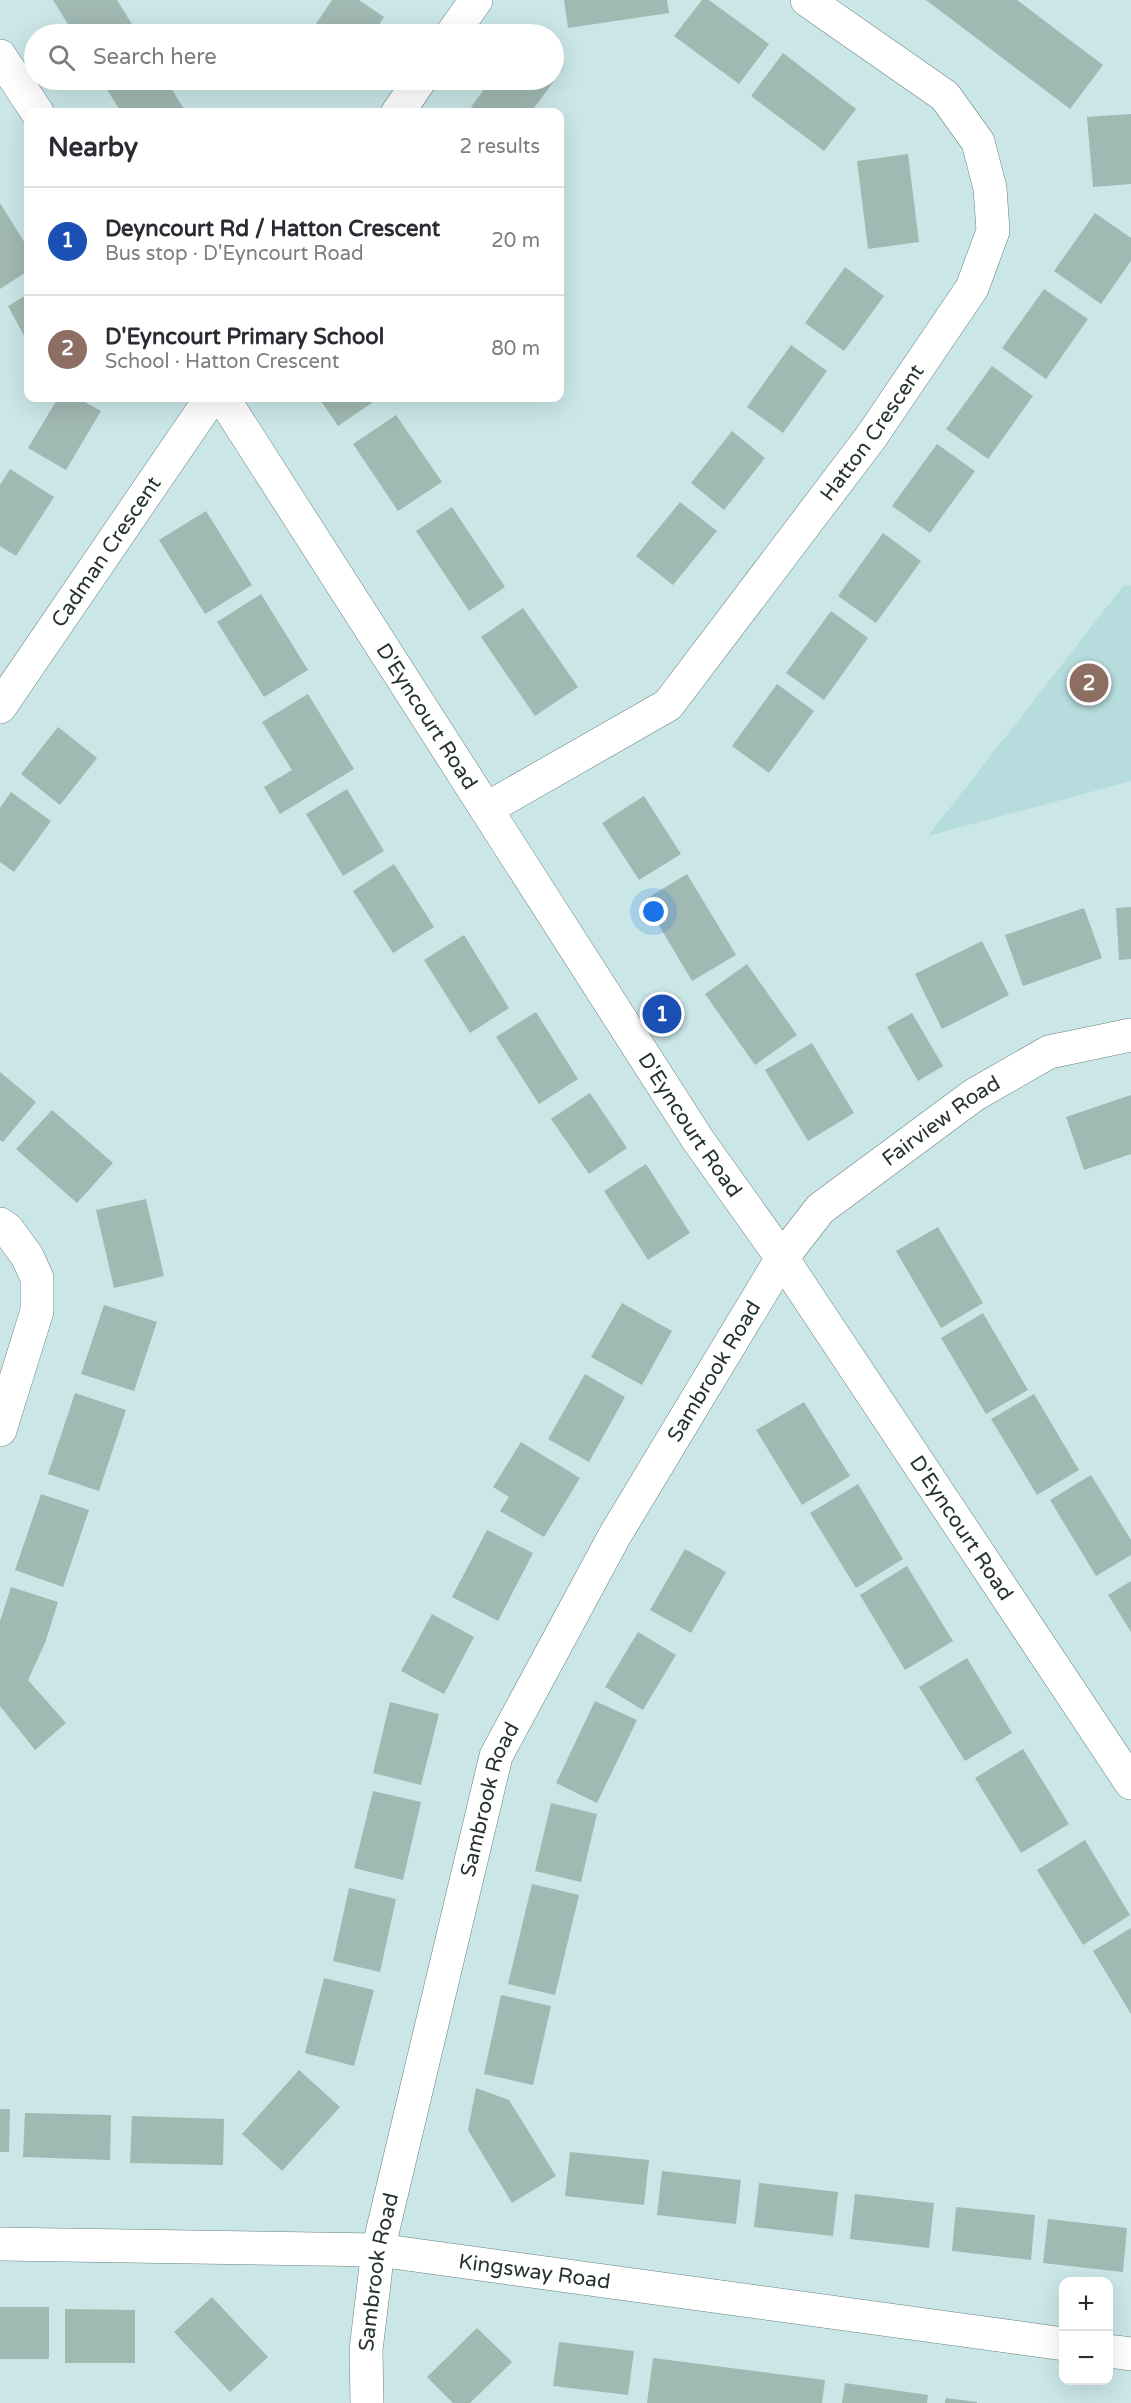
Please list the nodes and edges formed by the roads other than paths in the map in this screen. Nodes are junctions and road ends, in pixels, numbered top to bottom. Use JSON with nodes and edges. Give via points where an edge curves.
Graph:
{"nodes":[{"id":1,"x":476,"y":0,"type":"edge"},
{"id":2,"x":807,"y":0,"type":"edge"},
{"id":3,"x":459,"y":24,"type":"edge"},
{"id":4,"x":0,"y":56,"type":"edge"},
{"id":5,"x":413,"y":90,"type":"edge"},
{"id":6,"x":34,"y":108,"type":"edge"},
{"id":7,"x":401,"y":108,"type":"edge"},
{"id":8,"x":208,"y":402,"type":"edge"},
{"id":9,"x":226,"y":402,"type":"edge"},
{"id":10,"x":0,"y":707,"type":"edge"},
{"id":11,"x":486,"y":809,"type":"junction"},
{"id":12,"x":1131,"y":1035,"type":"edge"},
{"id":13,"x":0,"y":1224,"type":"edge"},
{"id":14,"x":782,"y":1258,"type":"junction"},
{"id":15,"x":0,"y":1430,"type":"edge"},
{"id":16,"x":1131,"y":1783,"type":"edge"},
{"id":17,"x":0,"y":2244,"type":"edge"},
{"id":18,"x":378,"y":2250,"type":"junction"},
{"id":19,"x":1059,"y":2343,"type":"edge"},
{"id":20,"x":1113,"y":2351,"type":"edge"},
{"id":21,"x":1131,"y":2354,"type":"edge"},
{"id":22,"x":367,"y":2403,"type":"edge"}],
"edges":[{"from":1,"to":3,"type":"street"},
{"from":2,"to":11,"type":"street","name":"Hatton Crescent","via":[[945,96],[978,142],[990,188],[993,231],[972,288],[870,437],[668,705]]},
{"from":4,"to":6,"type":"street"},
{"from":5,"to":7,"type":"street"},
{"from":8,"to":10,"type":"street","name":"Cadman Crescent"},
{"from":9,"to":11,"type":"street","name":"D'Eyncourt Road"},
{"from":11,"to":14,"type":"street","name":"D'Eyncourt Road","via":[[698,1140]]},
{"from":12,"to":14,"type":"street","name":"Fairview Road","via":[[1048,1052],[974,1095],[820,1209]]},
{"from":13,"to":15,"type":"street","via":[[27,1256],[37,1278],[37,1311]]},
{"from":14,"to":16,"type":"street","name":"D'Eyncourt Road"},
{"from":14,"to":18,"type":"street","name":"Sambrook Road","via":[[615,1535],[496,1756]]},
{"from":17,"to":18,"type":"street","name":"Kingsway Road"},
{"from":18,"to":19,"type":"street","name":"Kingsway Road"},
{"from":18,"to":22,"type":"street","name":"Sambrook Road","via":[[366,2350]]},
{"from":20,"to":21,"type":"street"}]}
